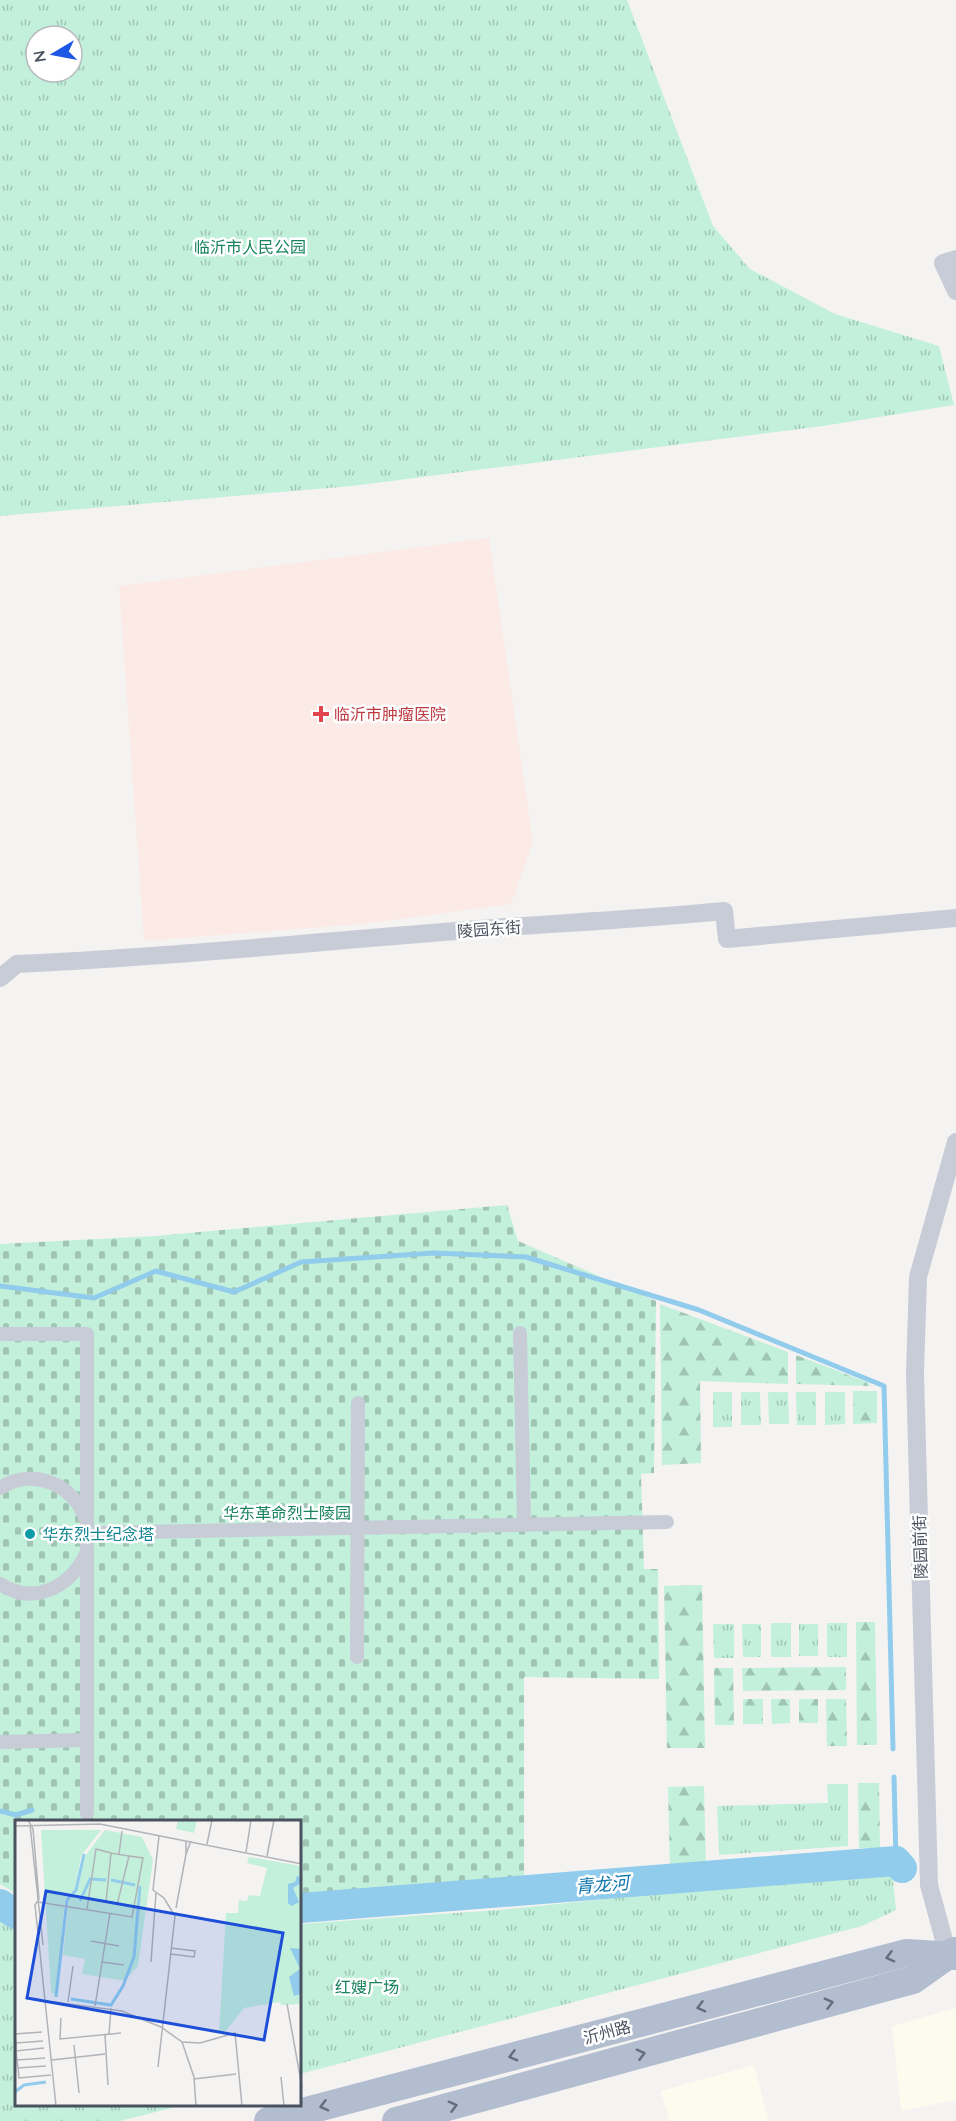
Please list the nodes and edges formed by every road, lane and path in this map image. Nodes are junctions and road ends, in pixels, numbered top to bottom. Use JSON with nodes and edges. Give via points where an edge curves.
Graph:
{"nodes":[{"id":1,"x":956,"y":259,"type":"edge"},
{"id":2,"x":956,"y":291,"type":"edge"},
{"id":3,"x":956,"y":918,"type":"edge"},
{"id":4,"x":0,"y":978,"type":"edge"},
{"id":5,"x":956,"y":1142,"type":"edge"},
{"id":6,"x":520,"y":1333,"type":"dead end"},
{"id":7,"x":0,"y":1334,"type":"edge"},
{"id":8,"x":358,"y":1403,"type":"dead end"},
{"id":9,"x":3,"y":1485,"type":"edge"},
{"id":10,"x":667,"y":1522,"type":"dead end"},
{"id":11,"x":524,"y":1523,"type":"junction"},
{"id":12,"x":357,"y":1527,"type":"junction"},
{"id":13,"x":89,"y":1533,"type":"junction"},
{"id":14,"x":1,"y":1586,"type":"edge"},
{"id":15,"x":357,"y":1657,"type":"dead end"},
{"id":16,"x":87,"y":1740,"type":"junction"},
{"id":17,"x":0,"y":1742,"type":"edge"},
{"id":18,"x":87,"y":1813,"type":"dead end"},
{"id":19,"x":953,"y":1954,"type":"edge"},
{"id":20,"x":268,"y":2121,"type":"edge"},
{"id":21,"x":396,"y":2121,"type":"edge"}],
"edges":[{"from":1,"to":2,"type":"street","via":[[943,263]]},
{"from":3,"to":4,"type":"street","name":"陵园东街","via":[[727,939],[724,911],[156,957],[17,964]]},
{"from":5,"to":19,"type":"street","name":"陵园前街","via":[[918,1277],[915,1373],[929,1885]]},
{"from":6,"to":11,"type":"street"},
{"from":7,"to":13,"type":"street","via":[[87,1334]]},
{"from":8,"to":12,"type":"street"},
{"from":9,"to":13,"type":"street","via":[[26,1478],[45,1480],[63,1488],[77,1500]]},
{"from":10,"to":11,"type":"street"},
{"from":11,"to":12,"type":"street"},
{"from":12,"to":13,"type":"street"},
{"from":12,"to":15,"type":"street"},
{"from":13,"to":14,"type":"street","via":[[87,1553],[67,1582],[35,1594]]},
{"from":13,"to":16,"type":"street"},
{"from":16,"to":17,"type":"street"},
{"from":16,"to":18,"type":"street"},
{"from":19,"to":20,"type":"main road","name":"沂州路","one_way":true,"via":[[906,1953]]},
{"from":21,"to":19,"type":"main road","name":"沂州路","one_way":true,"via":[[913,1980]]}]}
